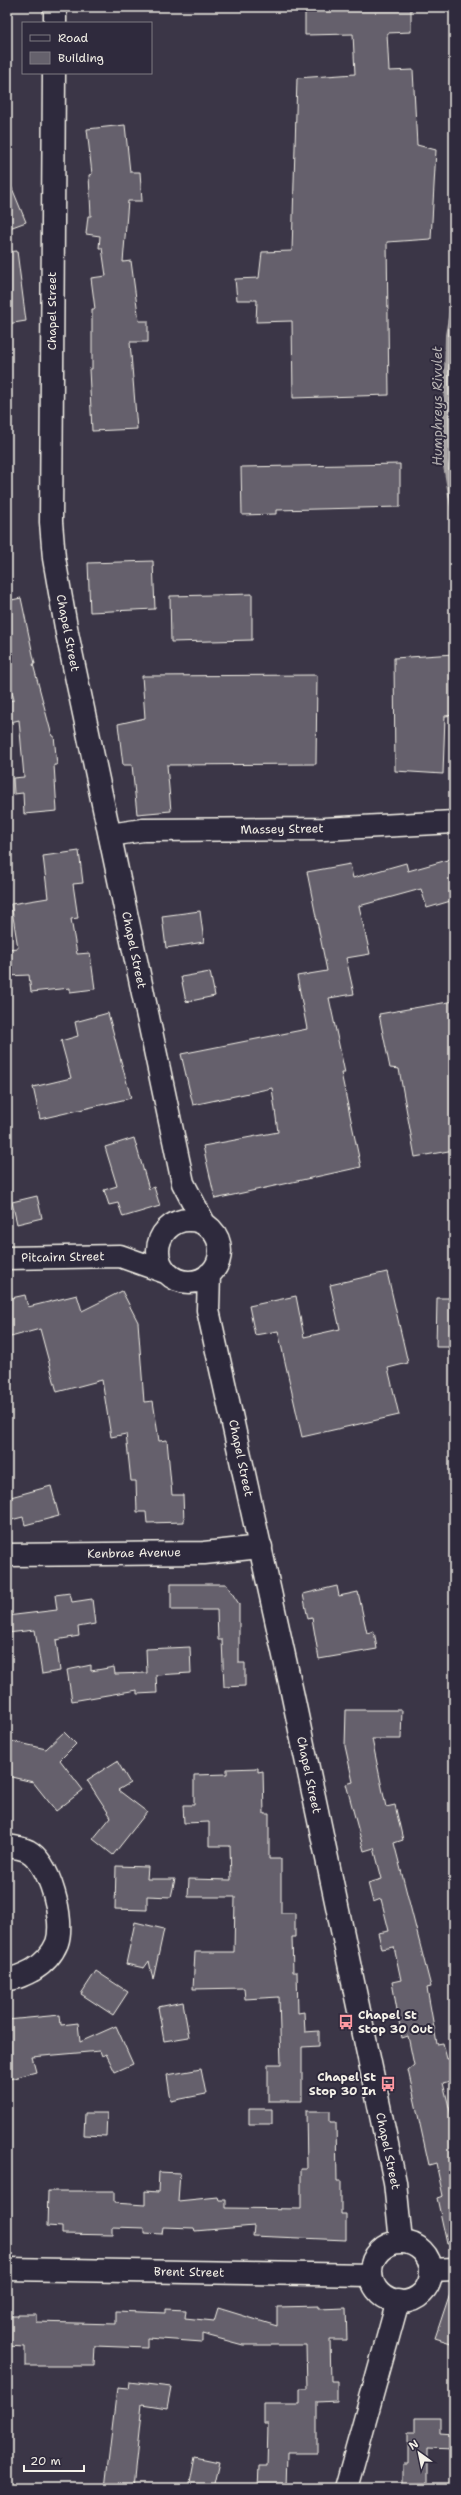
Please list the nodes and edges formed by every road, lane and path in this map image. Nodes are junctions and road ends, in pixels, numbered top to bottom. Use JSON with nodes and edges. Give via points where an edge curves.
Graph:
{"nodes":[{"id":1,"x":55,"y":7,"type":"edge"},
{"id":2,"x":54,"y":22,"type":"edge"},
{"id":3,"x":54,"y":74,"type":"edge"},
{"id":4,"x":454,"y":822,"type":"edge"},
{"id":5,"x":110,"y":835,"type":"junction"},
{"id":6,"x":183,"y":1183,"type":"junction"},
{"id":7,"x":205,"y":1225,"type":"junction"},
{"id":8,"x":166,"y":1231,"type":"junction"},
{"id":9,"x":120,"y":1256,"type":"junction"},
{"id":10,"x":7,"y":1258,"type":"edge"},
{"id":11,"x":209,"y":1274,"type":"junction"},
{"id":12,"x":173,"y":1276,"type":"junction"},
{"id":13,"x":208,"y":1310,"type":"junction"},
{"id":14,"x":260,"y":1547,"type":"junction"},
{"id":15,"x":7,"y":1555,"type":"edge"},
{"id":16,"x":7,"y":1846,"type":"edge"},
{"id":17,"x":7,"y":1979,"type":"edge"},
{"id":18,"x":400,"y":2242,"type":"junction"},
{"id":19,"x":7,"y":2269,"type":"edge"},
{"id":20,"x":454,"y":2269,"type":"edge"},
{"id":21,"x":431,"y":2270,"type":"junction"},
{"id":22,"x":371,"y":2274,"type":"junction"},
{"id":23,"x":398,"y":2301,"type":"junction"},
{"id":24,"x":346,"y":2488,"type":"edge"}],
"edges":[{"from":1,"to":2,"type":"street"},
{"from":3,"to":5,"type":"street","name":"Chapel Street","via":[[51,529],[61,603]]},
{"from":4,"to":5,"type":"street","name":"Massey Street","via":[[324,829],[144,830]]},
{"from":5,"to":6,"type":"street","name":"Chapel Street"},
{"from":6,"to":7,"type":"street","name":"Chapel Street"},
{"from":6,"to":8,"type":"street","name":"Chapel Street"},
{"from":7,"to":8,"type":"street","via":[[187,1220]]},
{"from":7,"to":11,"type":"street","via":[[213,1231],[220,1248],[219,1258]]},
{"from":8,"to":9,"type":"street","name":"Pitcairn Street"},
{"from":8,"to":12,"type":"street","via":[[158,1254]]},
{"from":9,"to":10,"type":"street","name":"Pitcairn Street"},
{"from":9,"to":12,"type":"street","name":"Pitcairn Street"},
{"from":11,"to":12,"type":"street","via":[[191,1282]]},
{"from":11,"to":13,"type":"street","name":"Chapel Street"},
{"from":12,"to":13,"type":"street"},
{"from":13,"to":14,"type":"street","name":"Chapel Street"},
{"from":14,"to":15,"type":"street","name":"Kenbrae Avenue","via":[[204,1552]]},
{"from":14,"to":18,"type":"street","name":"Chapel Street","via":[[395,2182]]},
{"from":16,"to":17,"type":"street","via":[[28,1851],[44,1869],[58,1913],[60,1929],[51,1954],[40,1966],[26,1974]]},
{"from":18,"to":21,"type":"street","via":[[410,2243],[424,2253]]},
{"from":18,"to":22,"type":"street","via":[[382,2248],[376,2256]]},
{"from":19,"to":22,"type":"street","name":"Brent Street"},
{"from":20,"to":21,"type":"street"},
{"from":21,"to":23,"type":"street","via":[[430,2280],[418,2296]]},
{"from":22,"to":23,"type":"street","via":[[375,2286],[383,2296]]},
{"from":23,"to":24,"type":"street"}]}
